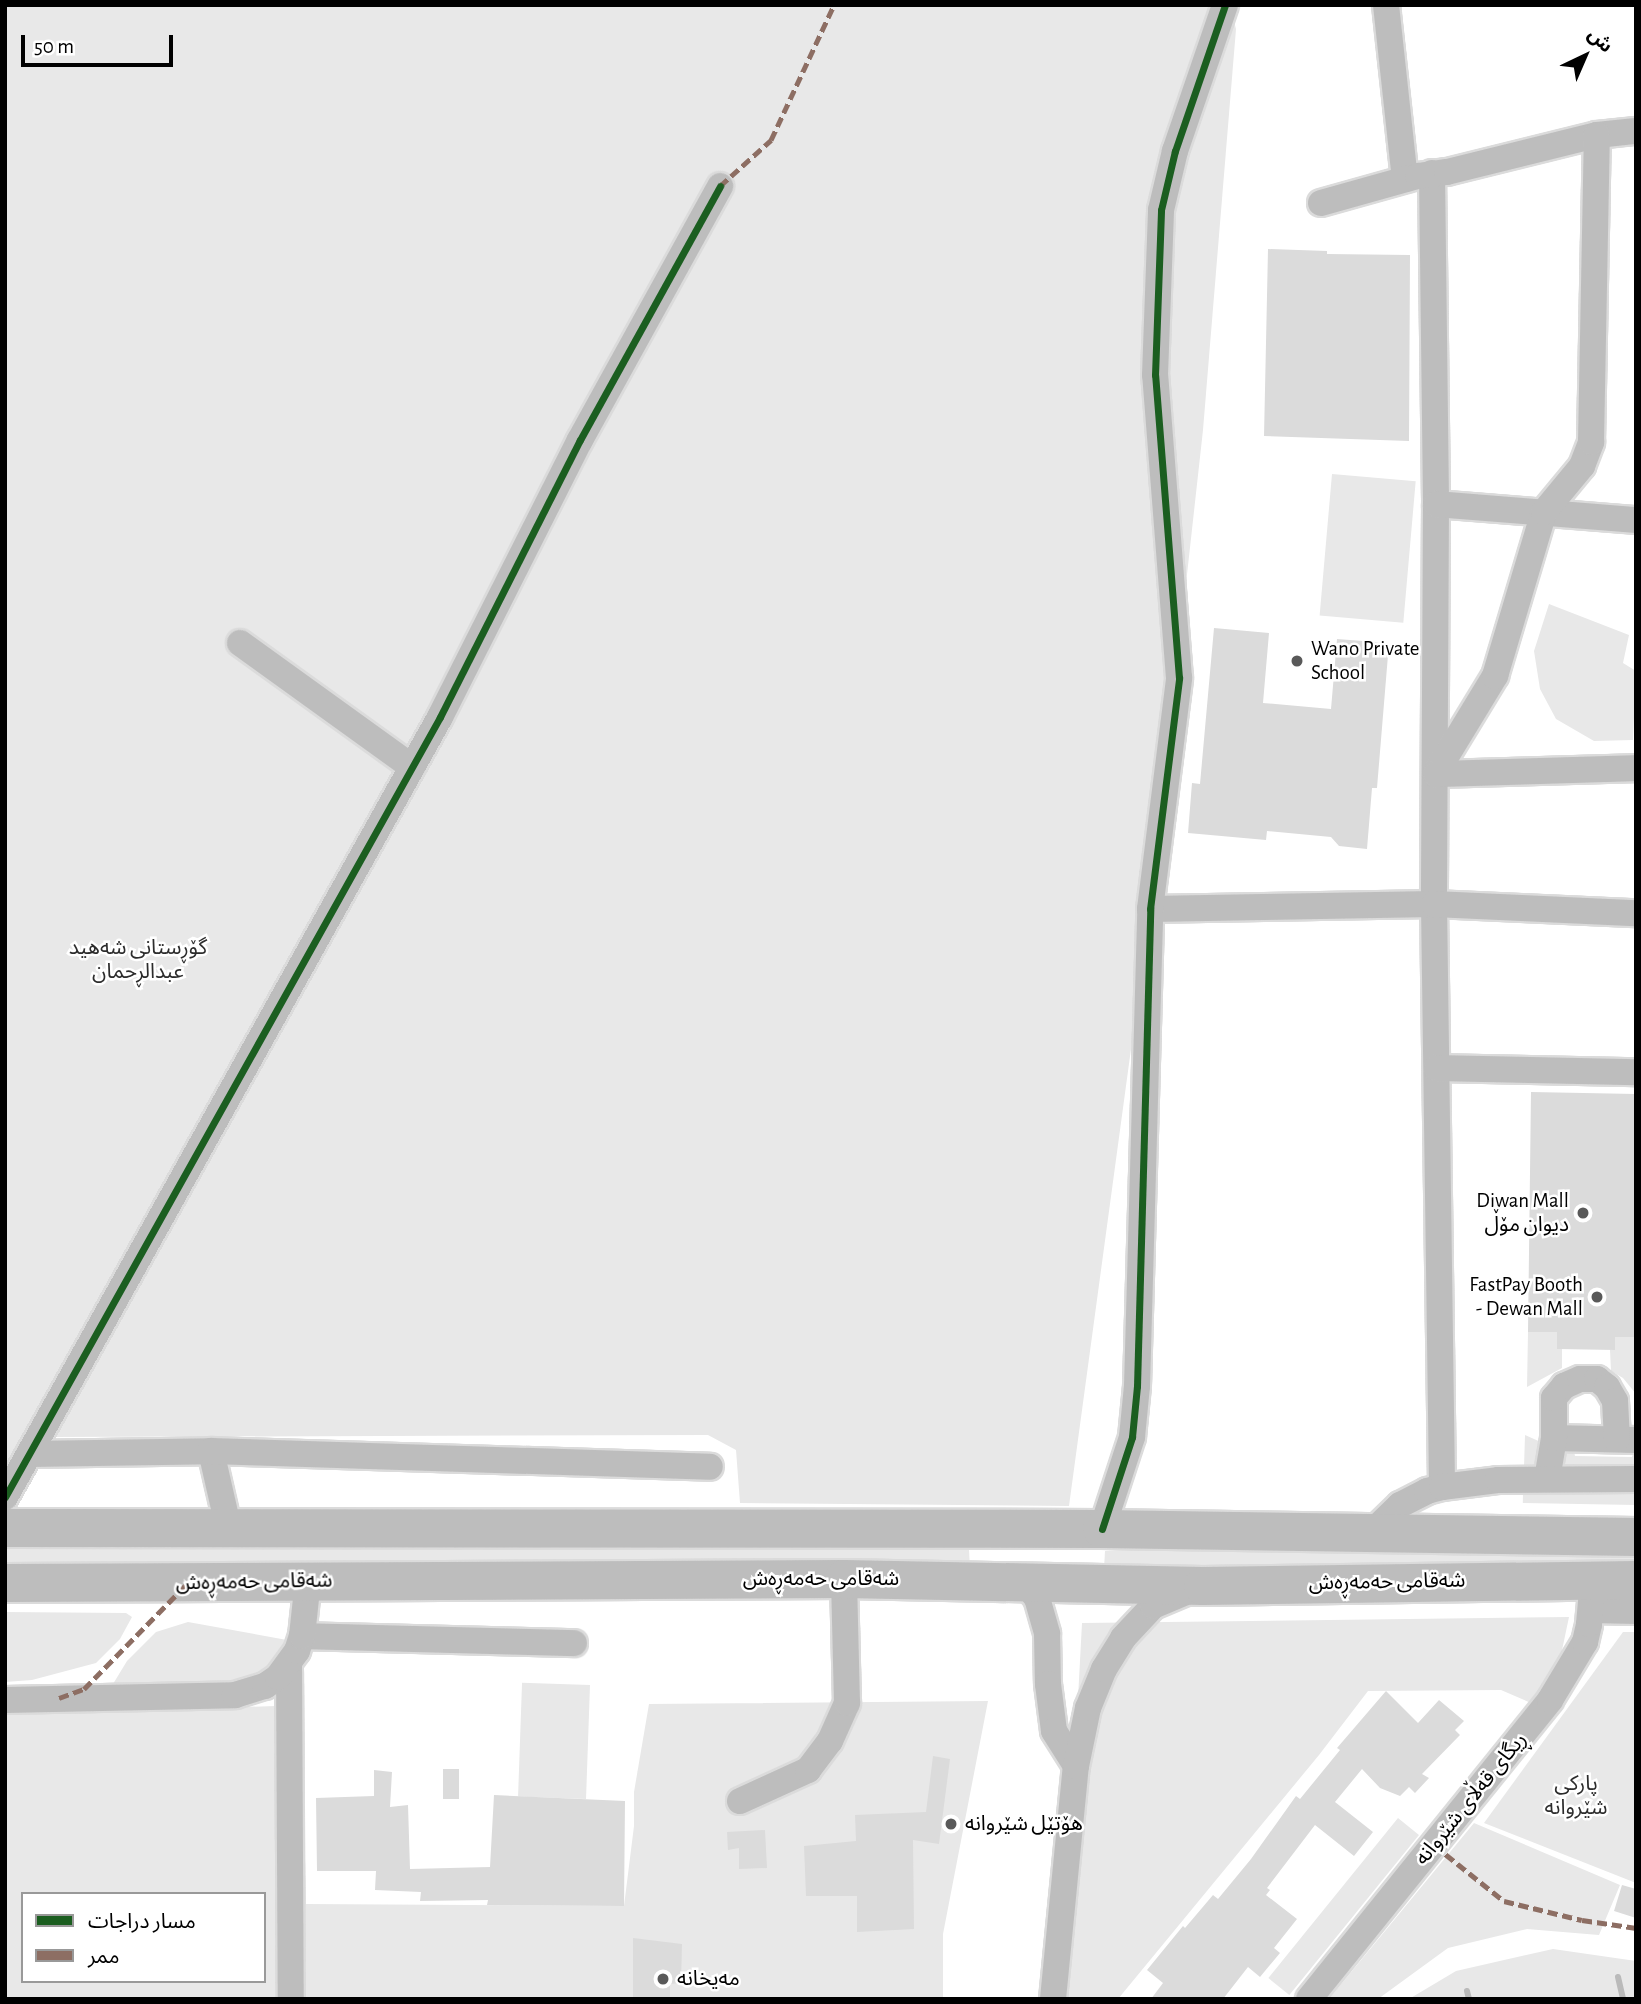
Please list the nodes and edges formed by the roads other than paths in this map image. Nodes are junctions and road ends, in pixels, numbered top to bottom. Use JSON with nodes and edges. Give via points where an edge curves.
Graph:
{"nodes":[{"id":1,"x":1225,"y":5,"type":"edge"},
{"id":2,"x":1386,"y":5,"type":"edge"},
{"id":3,"x":1636,"y":131,"type":"edge"},
{"id":4,"x":1597,"y":135,"type":"junction"},
{"id":5,"x":1432,"y":173,"type":"junction"},
{"id":6,"x":1405,"y":179,"type":"junction"},
{"id":7,"x":720,"y":186,"type":"dead end"},
{"id":8,"x":1321,"y":203,"type":"dead end"},
{"id":9,"x":1436,"y":504,"type":"junction"},
{"id":10,"x":1544,"y":512,"type":"junction"},
{"id":11,"x":1636,"y":520,"type":"edge"},
{"id":12,"x":240,"y":643,"type":"dead end"},
{"id":13,"x":412,"y":767,"type":"junction"},
{"id":14,"x":1636,"y":768,"type":"edge"},
{"id":15,"x":1436,"y":774,"type":"junction"},
{"id":16,"x":1434,"y":904,"type":"junction"},
{"id":17,"x":1150,"y":909,"type":"junction"},
{"id":18,"x":1636,"y":913,"type":"edge"},
{"id":19,"x":1437,"y":1068,"type":"junction"},
{"id":20,"x":1636,"y":1072,"type":"edge"},
{"id":21,"x":1554,"y":1438,"type":"junction"},
{"id":22,"x":1626,"y":1439,"type":"edge"},
{"id":23,"x":211,"y":1451,"type":"junction"},
{"id":24,"x":710,"y":1467,"type":"dead end"},
{"id":25,"x":14,"y":1475,"type":"edge"},
{"id":26,"x":1547,"y":1479,"type":"junction"},
{"id":27,"x":1636,"y":1479,"type":"edge"},
{"id":28,"x":1442,"y":1487,"type":"junction"},
{"id":29,"x":5,"y":1528,"type":"edge"},
{"id":30,"x":229,"y":1530,"type":"junction"},
{"id":31,"x":1102,"y":1530,"type":"junction"},
{"id":32,"x":1370,"y":1534,"type":"junction"},
{"id":33,"x":1636,"y":1537,"type":"edge"},
{"id":34,"x":844,"y":1579,"type":"junction"},
{"id":35,"x":308,"y":1580,"type":"junction"},
{"id":36,"x":1636,"y":1580,"type":"edge"},
{"id":37,"x":1024,"y":1581,"type":"junction"},
{"id":38,"x":5,"y":1583,"type":"edge"},
{"id":39,"x":1203,"y":1586,"type":"junction"},
{"id":40,"x":1592,"y":1595,"type":"junction"},
{"id":41,"x":1636,"y":1611,"type":"edge"},
{"id":42,"x":302,"y":1636,"type":"junction"},
{"id":43,"x":574,"y":1643,"type":"dead end"},
{"id":44,"x":289,"y":1665,"type":"junction"},
{"id":45,"x":5,"y":1700,"type":"edge"},
{"id":46,"x":1076,"y":1766,"type":"junction"},
{"id":47,"x":740,"y":1801,"type":"dead end"},
{"id":48,"x":291,"y":1999,"type":"edge"},
{"id":49,"x":1053,"y":1999,"type":"edge"},
{"id":50,"x":1309,"y":1999,"type":"edge"}],
"edges":[{"from":1,"to":17,"type":"street","via":[[1175,151],[1161,210],[1155,375],[1178,678]]},
{"from":2,"to":6,"type":"street"},
{"from":3,"to":4,"type":"street"},
{"from":4,"to":5,"type":"street"},
{"from":4,"to":10,"type":"street","via":[[1591,442],[1582,466]]},
{"from":5,"to":6,"type":"street"},
{"from":5,"to":9,"type":"street"},
{"from":6,"to":8,"type":"street"},
{"from":7,"to":13,"type":"street","via":[[580,440]]},
{"from":9,"to":10,"type":"street"},
{"from":9,"to":15,"type":"street"},
{"from":10,"to":11,"type":"street"},
{"from":10,"to":15,"type":"street","via":[[1495,676]]},
{"from":12,"to":13,"type":"street"},
{"from":13,"to":25,"type":"street"},
{"from":14,"to":15,"type":"street"},
{"from":15,"to":16,"type":"street"},
{"from":16,"to":17,"type":"street"},
{"from":16,"to":18,"type":"street"},
{"from":16,"to":19,"type":"street"},
{"from":17,"to":31,"type":"street","via":[[1137,1386],[1132,1437]]},
{"from":19,"to":20,"type":"street"},
{"from":19,"to":28,"type":"street"},
{"from":21,"to":22,"type":"street"},
{"from":21,"to":22,"type":"street","via":[[1554,1398],[1564,1386],[1580,1379],[1597,1380],[1607,1387]]},
{"from":21,"to":26,"type":"street"},
{"from":23,"to":24,"type":"street"},
{"from":23,"to":25,"type":"street"},
{"from":23,"to":30,"type":"street"},
{"from":26,"to":27,"type":"street"},
{"from":26,"to":28,"type":"street"},
{"from":28,"to":32,"type":"street","via":[[1407,1500]]},
{"from":29,"to":30,"type":"highway"},
{"from":30,"to":31,"type":"highway"},
{"from":31,"to":32,"type":"highway"},
{"from":32,"to":33,"type":"highway"},
{"from":34,"to":35,"type":"highway","name":"شەقامی حەمەڕەش"},
{"from":34,"to":37,"type":"highway","name":"شەقامی حەمەڕەش"},
{"from":34,"to":47,"type":"street","via":[[847,1703],[830,1741],[808,1770]]},
{"from":35,"to":38,"type":"highway","name":"شەقامی حەمەڕەش"},
{"from":35,"to":42,"type":"street"},
{"from":36,"to":40,"type":"highway","name":"شەقامی حەمەڕەش"},
{"from":37,"to":39,"type":"highway","name":"شەقامی حەمەڕەش"},
{"from":37,"to":46,"type":"street","via":[[1037,1598],[1047,1634],[1054,1731]]},
{"from":39,"to":40,"type":"highway","name":"شەقامی حەمەڕەش"},
{"from":39,"to":46,"type":"street","via":[[1153,1606],[1123,1638],[1088,1708]]},
{"from":40,"to":41,"type":"street"},
{"from":40,"to":50,"type":"street","name":"ڕیگای قەڵای شێروانە","via":[[1585,1642],[1550,1700]]},
{"from":42,"to":43,"type":"street"},
{"from":42,"to":44,"type":"street"},
{"from":44,"to":45,"type":"street","via":[[265,1686],[235,1695]]},
{"from":44,"to":48,"type":"street"},
{"from":46,"to":49,"type":"street"}]}
